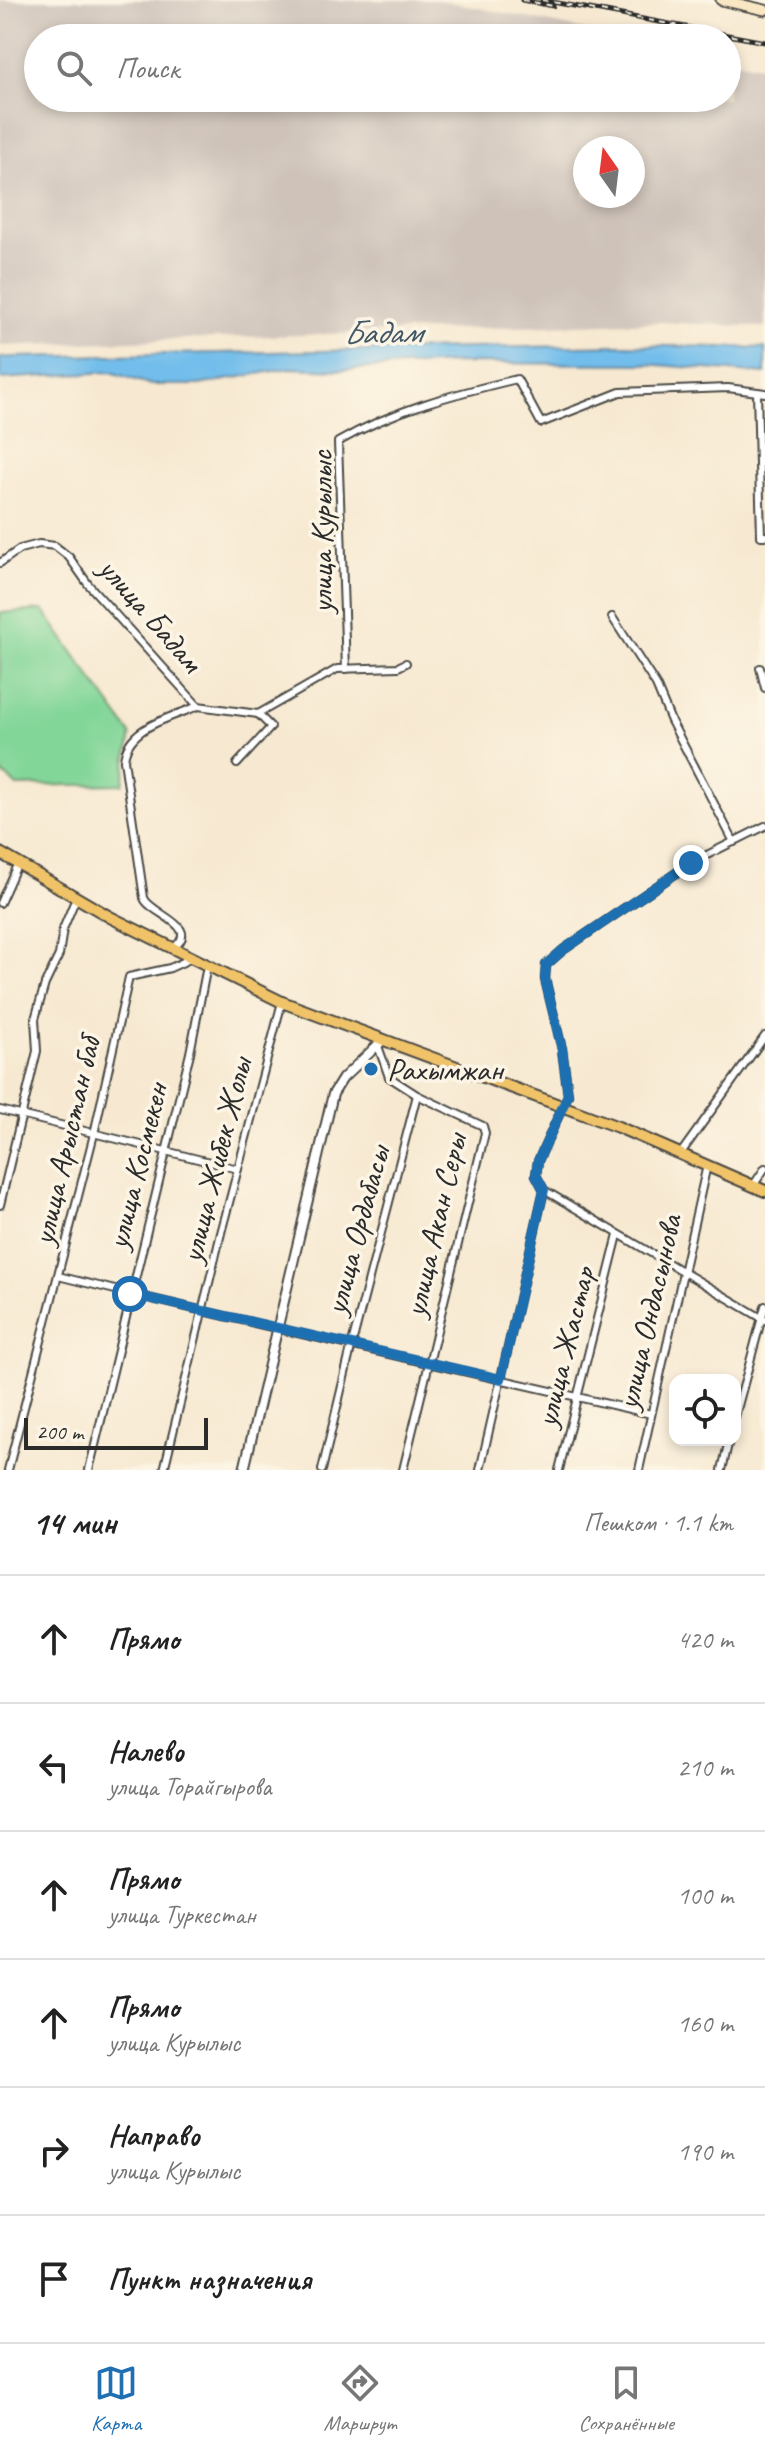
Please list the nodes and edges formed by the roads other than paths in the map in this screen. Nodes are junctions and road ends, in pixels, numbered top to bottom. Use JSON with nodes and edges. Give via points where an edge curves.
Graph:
{"nodes":[{"id":1,"x":721,"y":0,"type":"edge"},
{"id":2,"x":765,"y":10,"type":"edge"},
{"id":3,"x":761,"y":392,"type":"edge"},
{"id":4,"x":765,"y":536,"type":"edge"},
{"id":5,"x":0,"y":563,"type":"edge"},
{"id":6,"x":612,"y":617,"type":"dead end"},
{"id":7,"x":406,"y":663,"type":"dead end"},
{"id":8,"x":760,"y":668,"type":"dead end"},
{"id":9,"x":346,"y":669,"type":"junction"},
{"id":10,"x":765,"y":688,"type":"edge"},
{"id":11,"x":198,"y":706,"type":"junction"},
{"id":12,"x":258,"y":714,"type":"junction"},
{"id":13,"x":237,"y":764,"type":"dead end"},
{"id":14,"x":765,"y":826,"type":"edge"},
{"id":15,"x":734,"y":842,"type":"junction"},
{"id":16,"x":0,"y":853,"type":"edge"},
{"id":17,"x":17,"y":865,"type":"junction"},
{"id":18,"x":0,"y":876,"type":"edge"},
{"id":19,"x":11,"y":876,"type":"junction"},
{"id":20,"x":76,"y":898,"type":"junction"},
{"id":21,"x":0,"y":903,"type":"edge"},
{"id":22,"x":172,"y":949,"type":"junction"},
{"id":23,"x":190,"y":959,"type":"junction"},
{"id":24,"x":207,"y":966,"type":"junction"},
{"id":25,"x":282,"y":1002,"type":"junction"},
{"id":26,"x":765,"y":1036,"type":"edge"},
{"id":27,"x":380,"y":1043,"type":"junction"},
{"id":28,"x":417,"y":1095,"type":"junction"},
{"id":29,"x":562,"y":1107,"type":"junction"},
{"id":30,"x":0,"y":1110,"type":"edge"},
{"id":31,"x":23,"y":1116,"type":"junction"},
{"id":32,"x":94,"y":1134,"type":"junction"},
{"id":33,"x":165,"y":1152,"type":"junction"},
{"id":34,"x":681,"y":1153,"type":"junction"},
{"id":35,"x":707,"y":1165,"type":"junction"},
{"id":36,"x":765,"y":1168,"type":"edge"},
{"id":37,"x":238,"y":1169,"type":"junction"},
{"id":38,"x":753,"y":1186,"type":"junction"},
{"id":39,"x":544,"y":1190,"type":"junction"},
{"id":40,"x":765,"y":1191,"type":"edge"},
{"id":41,"x":0,"y":1205,"type":"edge"},
{"id":42,"x":618,"y":1235,"type":"junction"},
{"id":43,"x":683,"y":1273,"type":"junction"},
{"id":44,"x":58,"y":1276,"type":"junction"},
{"id":45,"x":130,"y":1294,"type":"junction"},
{"id":46,"x":765,"y":1306,"type":"edge"},
{"id":47,"x":202,"y":1312,"type":"junction"},
{"id":48,"x":763,"y":1318,"type":"edge"},
{"id":49,"x":276,"y":1327,"type":"junction"},
{"id":50,"x":352,"y":1344,"type":"junction"},
{"id":51,"x":427,"y":1363,"type":"junction"},
{"id":52,"x":501,"y":1379,"type":"junction"},
{"id":53,"x":741,"y":1396,"type":"edge"},
{"id":54,"x":577,"y":1397,"type":"junction"},
{"id":55,"x":651,"y":1414,"type":"junction"},
{"id":56,"x":728,"y":1446,"type":"edge"},
{"id":57,"x":8,"y":1470,"type":"edge"},
{"id":58,"x":89,"y":1470,"type":"edge"},
{"id":59,"x":164,"y":1470,"type":"edge"},
{"id":60,"x":244,"y":1470,"type":"edge"},
{"id":61,"x":322,"y":1470,"type":"edge"},
{"id":62,"x":403,"y":1470,"type":"edge"},
{"id":63,"x":480,"y":1470,"type":"edge"},
{"id":64,"x":559,"y":1470,"type":"edge"},
{"id":65,"x":639,"y":1470,"type":"edge"},
{"id":66,"x":722,"y":1470,"type":"edge"}],
"edges":[{"from":1,"to":2,"type":"main road"},
{"from":3,"to":4,"type":"street"},
{"from":3,"to":9,"type":"street","name":"улица Курылыс","via":[[620,392],[541,423],[517,379],[434,399],[373,421],[338,442]]},
{"from":5,"to":11,"type":"street","name":"улица Бадам","via":[[20,549],[55,546]]},
{"from":6,"to":15,"type":"street","via":[[656,685]]},
{"from":7,"to":9,"type":"street"},
{"from":8,"to":10,"type":"street"},
{"from":9,"to":12,"type":"street","via":[[337,669]]},
{"from":11,"to":12,"type":"street","name":"улица Бадам"},
{"from":11,"to":22,"type":"street","via":[[135,733],[124,760],[144,898],[177,923],[183,938]]},
{"from":12,"to":13,"type":"street","via":[[271,727]]},
{"from":14,"to":15,"type":"street"},
{"from":15,"to":29,"type":"street","via":[[691,863],[546,965],[568,1084]]},
{"from":16,"to":17,"type":"highway"},
{"from":17,"to":19,"type":"street"},
{"from":17,"to":20,"type":"highway"},
{"from":18,"to":19,"type":"street"},
{"from":19,"to":21,"type":"street"},
{"from":20,"to":22,"type":"highway"},
{"from":20,"to":31,"type":"street","via":[[35,1019],[37,1051]]},
{"from":22,"to":23,"type":"highway"},
{"from":23,"to":24,"type":"highway"},
{"from":23,"to":32,"type":"street","name":"улица Арыстан баб","via":[[129,977]]},
{"from":24,"to":25,"type":"highway"},
{"from":24,"to":33,"type":"street","name":"улица Космекен"},
{"from":25,"to":27,"type":"highway"},
{"from":25,"to":37,"type":"street","name":"улица Жибек Жолы"},
{"from":26,"to":34,"type":"street"},
{"from":27,"to":28,"type":"street","name":"улица Акан Серы","via":[[389,1077]]},
{"from":27,"to":29,"type":"highway"},
{"from":27,"to":49,"type":"street","via":[[333,1094]]},
{"from":28,"to":50,"type":"street","name":"улица Ордабасы"},
{"from":28,"to":51,"type":"street","name":"улица Акан Серы","via":[[483,1126],[485,1133]]},
{"from":29,"to":34,"type":"highway"},
{"from":29,"to":39,"type":"street","via":[[538,1161],[536,1175]]},
{"from":30,"to":31,"type":"street"},
{"from":31,"to":32,"type":"street"},
{"from":31,"to":41,"type":"street"},
{"from":32,"to":33,"type":"street"},
{"from":32,"to":44,"type":"street","name":"улица Арыстан баб"},
{"from":33,"to":37,"type":"street"},
{"from":33,"to":45,"type":"street","name":"улица Космекен"},
{"from":34,"to":35,"type":"highway"},
{"from":35,"to":38,"type":"highway"},
{"from":35,"to":43,"type":"street","name":"улица Ондасынова"},
{"from":36,"to":38,"type":"street"},
{"from":37,"to":47,"type":"street","name":"улица Жибек Жолы"},
{"from":38,"to":40,"type":"highway"},
{"from":39,"to":42,"type":"street"},
{"from":39,"to":52,"type":"street"},
{"from":42,"to":43,"type":"street"},
{"from":42,"to":54,"type":"street","name":"улица Жастар"},
{"from":43,"to":48,"type":"street"},
{"from":43,"to":55,"type":"street","name":"улица Ондасынова"},
{"from":44,"to":45,"type":"street"},
{"from":44,"to":57,"type":"street","name":"улица Арыстан баб"},
{"from":45,"to":47,"type":"street"},
{"from":45,"to":58,"type":"street","name":"улица Космекен"},
{"from":46,"to":48,"type":"street"},
{"from":47,"to":49,"type":"street"},
{"from":47,"to":59,"type":"street","name":"улица Жибек Жолы"},
{"from":48,"to":53,"type":"street"},
{"from":49,"to":50,"type":"street"},
{"from":49,"to":60,"type":"street"},
{"from":50,"to":51,"type":"street"},
{"from":50,"to":61,"type":"street","name":"улица Ордабасы"},
{"from":51,"to":52,"type":"street"},
{"from":51,"to":62,"type":"street","name":"улица Акан Серы"},
{"from":52,"to":54,"type":"street"},
{"from":52,"to":63,"type":"street"},
{"from":54,"to":55,"type":"street"},
{"from":54,"to":64,"type":"street","name":"улица Жастар"},
{"from":55,"to":65,"type":"street","name":"улица Ондасынова"},
{"from":56,"to":66,"type":"street"}]}
